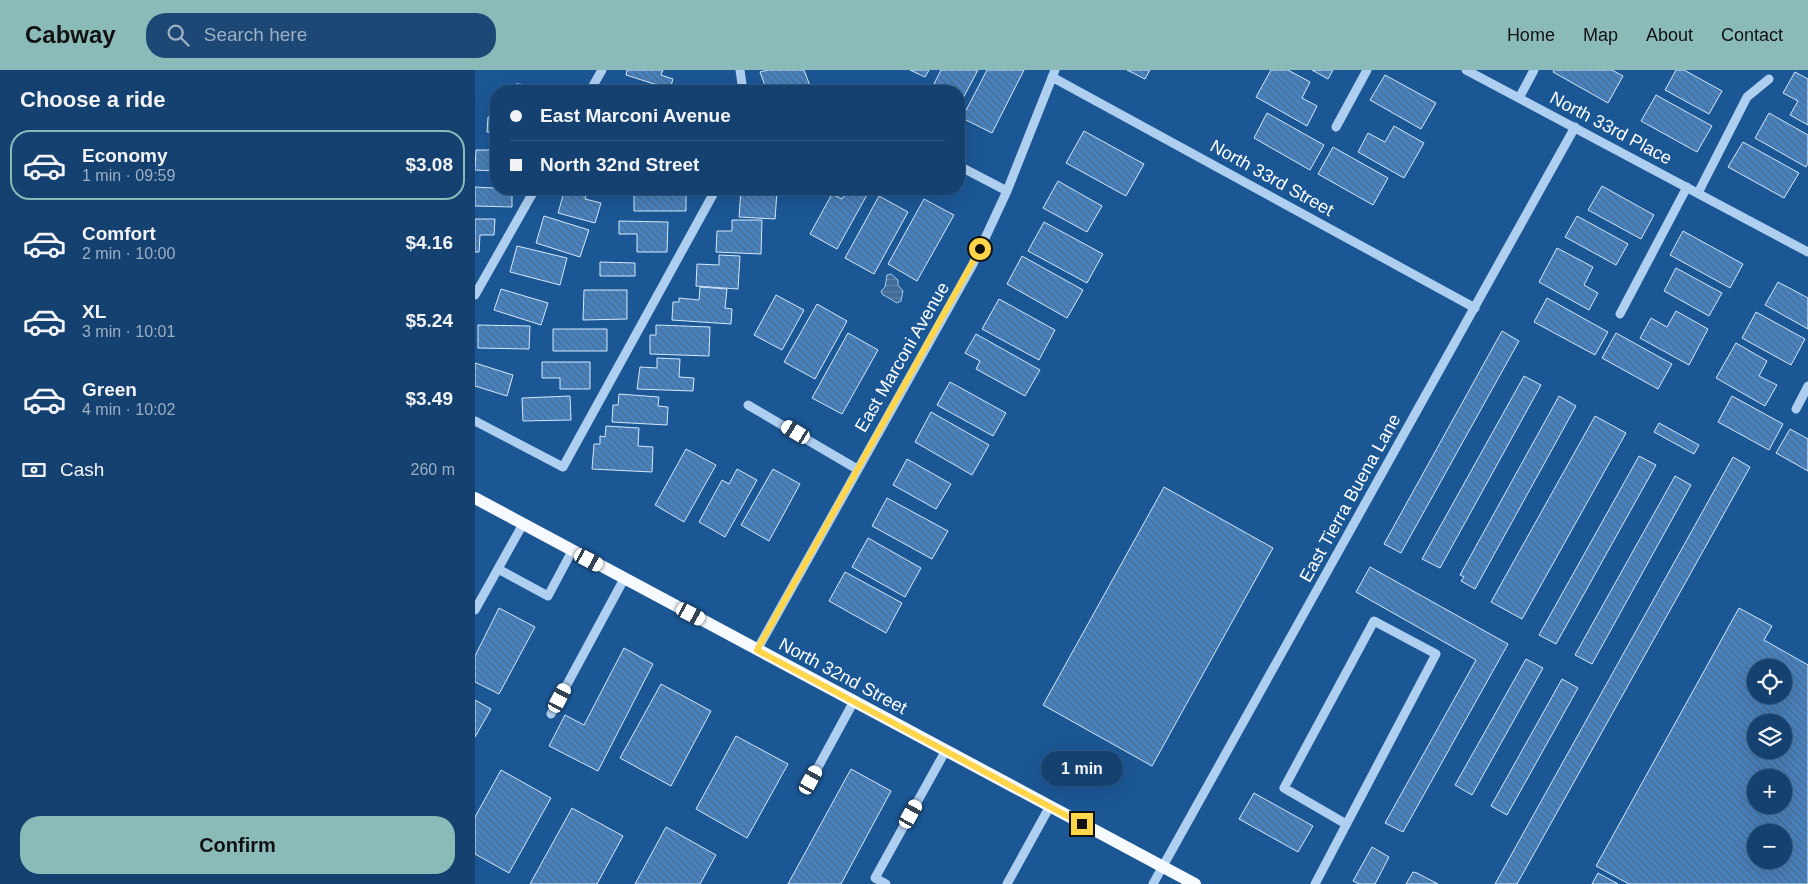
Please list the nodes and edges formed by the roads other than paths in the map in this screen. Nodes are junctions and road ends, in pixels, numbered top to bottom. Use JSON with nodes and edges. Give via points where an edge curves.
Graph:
{"nodes":[{"id":1,"x":602,"y":70,"type":"edge"},
{"id":2,"x":740,"y":70,"type":"edge"},
{"id":3,"x":1367,"y":70,"type":"edge"},
{"id":4,"x":1465,"y":70,"type":"edge"},
{"id":5,"x":1535,"y":70,"type":"edge"},
{"id":6,"x":1054,"y":73,"type":"edge"},
{"id":7,"x":1769,"y":79,"type":"dead end"},
{"id":8,"x":593,"y":85,"type":"edge"},
{"id":9,"x":742,"y":85,"type":"edge"},
{"id":10,"x":1519,"y":98,"type":"junction"},
{"id":11,"x":1336,"y":127,"type":"dead end"},
{"id":12,"x":1575,"y":127,"type":"junction"},
{"id":13,"x":965,"y":169,"type":"edge"},
{"id":14,"x":1687,"y":187,"type":"junction"},
{"id":15,"x":1007,"y":191,"type":"junction"},
{"id":16,"x":1698,"y":193,"type":"junction"},
{"id":17,"x":532,"y":195,"type":"edge"},
{"id":18,"x":713,"y":195,"type":"edge"},
{"id":19,"x":1808,"y":252,"type":"edge"},
{"id":20,"x":475,"y":295,"type":"edge"},
{"id":21,"x":1475,"y":308,"type":"junction"},
{"id":22,"x":1620,"y":314,"type":"dead end"},
{"id":23,"x":1808,"y":386,"type":"edge"},
{"id":24,"x":748,"y":404,"type":"dead end"},
{"id":25,"x":1795,"y":409,"type":"dead end"},
{"id":26,"x":475,"y":421,"type":"edge"},
{"id":27,"x":857,"y":469,"type":"junction"},
{"id":28,"x":475,"y":498,"type":"edge"},
{"id":29,"x":523,"y":524,"type":"junction"},
{"id":30,"x":572,"y":551,"type":"junction"},
{"id":31,"x":498,"y":569,"type":"junction"},
{"id":32,"x":624,"y":579,"type":"junction"},
{"id":33,"x":475,"y":610,"type":"edge"},
{"id":34,"x":757,"y":650,"type":"junction"},
{"id":35,"x":854,"y":702,"type":"junction"},
{"id":36,"x":551,"y":714,"type":"dead end"},
{"id":37,"x":946,"y":750,"type":"junction"},
{"id":38,"x":811,"y":780,"type":"dead end"},
{"id":39,"x":1050,"y":806,"type":"junction"},
{"id":40,"x":1346,"y":824,"type":"junction"},
{"id":41,"x":1163,"y":867,"type":"junction"},
{"id":42,"x":887,"y":884,"type":"edge"},
{"id":43,"x":1007,"y":884,"type":"edge"},
{"id":44,"x":1153,"y":884,"type":"edge"},
{"id":45,"x":1195,"y":884,"type":"edge"},
{"id":46,"x":1315,"y":884,"type":"edge"}],
"edges":[{"from":1,"to":8,"type":"street"},
{"from":2,"to":9,"type":"street"},
{"from":3,"to":11,"type":"street"},
{"from":4,"to":10,"type":"street","name":"North 33rd Place"},
{"from":5,"to":10,"type":"street"},
{"from":6,"to":15,"type":"street","name":"East Marconi Avenue"},
{"from":6,"to":21,"type":"street","name":"North 33rd Street"},
{"from":7,"to":16,"type":"street","via":[[1747,98]]},
{"from":10,"to":12,"type":"street","name":"North 33rd Place"},
{"from":12,"to":14,"type":"street","name":"North 33rd Place"},
{"from":12,"to":21,"type":"street","name":"East Tierra Buena Lane"},
{"from":13,"to":15,"type":"street"},
{"from":14,"to":16,"type":"street","name":"North 33rd Place"},
{"from":14,"to":22,"type":"street"},
{"from":15,"to":27,"type":"street","name":"East Marconi Avenue","via":[[973,264]]},
{"from":16,"to":19,"type":"street","name":"North 33rd Place"},
{"from":17,"to":20,"type":"street"},
{"from":18,"to":26,"type":"street","via":[[563,467]]},
{"from":21,"to":41,"type":"street","name":"East Tierra Buena Lane"},
{"from":23,"to":25,"type":"street"},
{"from":24,"to":27,"type":"street"},
{"from":27,"to":34,"type":"street","name":"East Marconi Avenue"},
{"from":28,"to":29,"type":"main road","name":"North 32nd Street"},
{"from":29,"to":30,"type":"main road","name":"North 32nd Street"},
{"from":29,"to":31,"type":"street"},
{"from":30,"to":31,"type":"street","via":[[547,596]]},
{"from":30,"to":32,"type":"main road","name":"North 32nd Street"},
{"from":31,"to":33,"type":"street"},
{"from":32,"to":34,"type":"main road","name":"North 32nd Street"},
{"from":32,"to":36,"type":"street"},
{"from":34,"to":35,"type":"main road","name":"North 32nd Street"},
{"from":35,"to":37,"type":"main road","name":"North 32nd Street"},
{"from":35,"to":38,"type":"street"},
{"from":37,"to":39,"type":"main road","name":"North 32nd Street"},
{"from":37,"to":42,"type":"street","via":[[875,878]]},
{"from":39,"to":41,"type":"main road","name":"North 32nd Street"},
{"from":39,"to":43,"type":"street"},
{"from":40,"to":40,"type":"street","via":[[1436,654],[1374,621],[1284,788]]},
{"from":40,"to":46,"type":"street"},
{"from":41,"to":44,"type":"street","name":"East Tierra Buena Lane"},
{"from":41,"to":45,"type":"main road","name":"North 32nd Street"}]}
